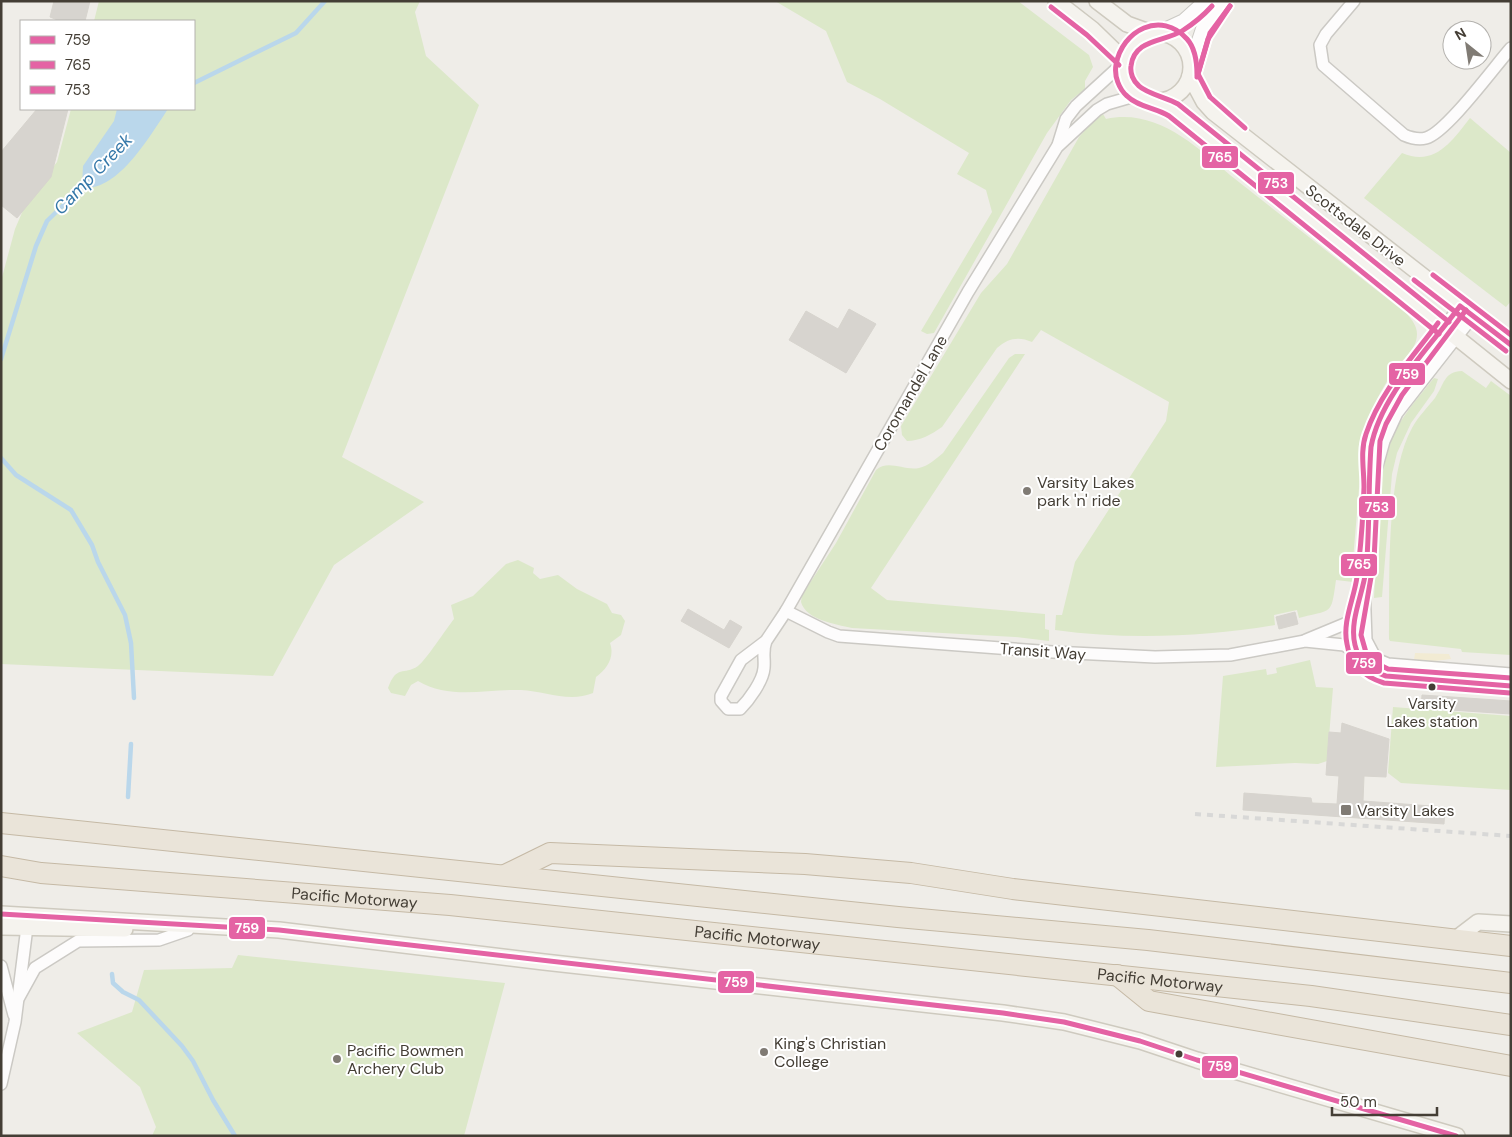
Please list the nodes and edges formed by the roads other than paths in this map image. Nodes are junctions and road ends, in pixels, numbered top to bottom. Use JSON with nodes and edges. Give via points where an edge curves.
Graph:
{"nodes":[{"id":1,"x":1056,"y":1,"type":"edge"},
{"id":2,"x":1097,"y":1,"type":"edge"},
{"id":3,"x":1206,"y":1,"type":"edge"},
{"id":4,"x":1224,"y":1,"type":"edge"},
{"id":5,"x":1354,"y":1,"type":"edge"},
{"id":6,"x":1155,"y":33,"type":"junction"},
{"id":7,"x":1511,"y":48,"type":"edge"},
{"id":8,"x":1123,"y":62,"type":"junction"},
{"id":9,"x":1190,"y":70,"type":"junction"},
{"id":10,"x":1138,"y":95,"type":"junction"},
{"id":11,"x":1156,"y":101,"type":"junction"},
{"id":12,"x":1057,"y":147,"type":"junction"},
{"id":13,"x":1460,"y":306,"type":"junction"},
{"id":14,"x":1473,"y":316,"type":"junction"},
{"id":15,"x":1444,"y":328,"type":"junction"},
{"id":16,"x":1456,"y":338,"type":"junction"},
{"id":17,"x":1511,"y":345,"type":"edge"},
{"id":18,"x":1511,"y":381,"type":"edge"},
{"id":19,"x":1371,"y":486,"type":"junction"},
{"id":20,"x":1364,"y":584,"type":"junction"},
{"id":21,"x":786,"y":611,"type":"junction"},
{"id":22,"x":1357,"y":613,"type":"junction"},
{"id":23,"x":766,"y":641,"type":"junction"},
{"id":24,"x":1305,"y":641,"type":"junction"},
{"id":25,"x":1357,"y":653,"type":"junction"},
{"id":26,"x":1511,"y":674,"type":"edge"},
{"id":27,"x":1511,"y":686,"type":"edge"},
{"id":28,"x":1,"y":823,"type":"edge"},
{"id":29,"x":1,"y":866,"type":"edge"},
{"id":30,"x":504,"y":875,"type":"junction"},
{"id":31,"x":1,"y":914,"type":"edge"},
{"id":32,"x":28,"y":922,"type":"junction"},
{"id":33,"x":1511,"y":924,"type":"edge"},
{"id":34,"x":1,"y":927,"type":"edge"},
{"id":35,"x":188,"y":930,"type":"junction"},
{"id":36,"x":279,"y":930,"type":"junction"},
{"id":37,"x":1458,"y":938,"type":"junction"},
{"id":38,"x":1511,"y":946,"type":"edge"},
{"id":39,"x":1,"y":966,"type":"edge"},
{"id":40,"x":1116,"y":975,"type":"junction"},
{"id":41,"x":1511,"y":983,"type":"edge"},
{"id":42,"x":19,"y":997,"type":"junction"},
{"id":43,"x":15,"y":1022,"type":"junction"},
{"id":44,"x":1511,"y":1025,"type":"edge"},
{"id":45,"x":1511,"y":1066,"type":"edge"},
{"id":46,"x":1,"y":1084,"type":"edge"},
{"id":47,"x":1457,"y":1136,"type":"edge"}],
"edges":[{"from":1,"to":8,"type":"main road","via":[[1092,29]]},
{"from":2,"to":6,"type":"main road","via":[[1127,24]]},
{"from":3,"to":6,"type":"street","via":[[1184,21]]},
{"from":4,"to":9,"type":"street","via":[[1203,29]]},
{"from":5,"to":7,"type":"street","via":[[1320,45],[1323,65],[1404,135],[1415,139],[1425,139],[1442,128]]},
{"from":6,"to":8,"type":"main road","via":[[1132,43]]},
{"from":6,"to":9,"type":"main road","via":[[1174,37],[1183,44]]},
{"from":8,"to":10,"type":"main road","via":[[1128,85]]},
{"from":8,"to":12,"type":"street","name":"Coromandel Lane","via":[[1076,106],[1066,119]]},
{"from":9,"to":11,"type":"main road","via":[[1185,86],[1177,94]]},
{"from":9,"to":13,"type":"main road","name":"Scottsdale Drive","via":[[1204,102],[1213,112]]},
{"from":10,"to":11,"type":"main road"},
{"from":10,"to":12,"type":"street","name":"Coromandel Lane","via":[[1097,110]]},
{"from":11,"to":15,"type":"main road","name":"Scottsdale Drive","via":[[1173,110]]},
{"from":12,"to":21,"type":"street","name":"Coromandel Lane","via":[[968,292]]},
{"from":13,"to":14,"type":"main road","name":"Scottsdale Drive"},
{"from":13,"to":15,"type":"street"},
{"from":14,"to":16,"type":"street"},
{"from":14,"to":17,"type":"main road","name":"Scottsdale Drive"},
{"from":15,"to":16,"type":"main road","name":"Scottsdale Drive"},
{"from":15,"to":19,"type":"street","via":[[1396,393],[1379,422],[1369,453]]},
{"from":16,"to":18,"type":"main road","name":"Scottsdale Drive"},
{"from":16,"to":19,"type":"street","via":[[1397,413],[1384,441]]},
{"from":19,"to":20,"type":"street"},
{"from":20,"to":22,"type":"street"},
{"from":20,"to":26,"type":"street","via":[[1366,640],[1376,658],[1399,665]]},
{"from":21,"to":23,"type":"street","name":"Coromandel Lane"},
{"from":21,"to":24,"type":"street","name":"Transit Way","via":[[839,636],[1053,652],[1194,658]]},
{"from":22,"to":24,"type":"street","name":"Transit Way","via":[[1347,623]]},
{"from":22,"to":25,"type":"street","via":[[1353,640]]},
{"from":23,"to":23,"type":"street","name":"Coromandel Lane","via":[[762,676],[740,709],[728,710],[721,701],[723,691],[741,660]]},
{"from":24,"to":25,"type":"street","name":"Transit Way","via":[[1344,645]]},
{"from":25,"to":27,"type":"street","via":[[1365,666],[1386,676]]},
{"from":28,"to":30,"type":"highway"},
{"from":29,"to":40,"type":"highway","name":"Pacific Motorway","via":[[41,873],[450,905]]},
{"from":30,"to":37,"type":"highway","via":[[550,853],[805,864],[910,873],[1031,891]]},
{"from":30,"to":41,"type":"highway","via":[[1158,941]]},
{"from":31,"to":32,"type":"main road"},
{"from":32,"to":34,"type":"main road"},
{"from":32,"to":35,"type":"main road"},
{"from":32,"to":36,"type":"main road"},
{"from":32,"to":42,"type":"street"},
{"from":33,"to":37,"type":"main road","via":[[1478,922]]},
{"from":35,"to":36,"type":"main road"},
{"from":35,"to":42,"type":"street","via":[[159,940],[78,941],[34,968]]},
{"from":36,"to":47,"type":"main road","via":[[1064,1022],[1140,1041]]},
{"from":37,"to":38,"type":"highway"},
{"from":39,"to":43,"type":"street"},
{"from":40,"to":44,"type":"highway","name":"Pacific Motorway","via":[[1311,996]]},
{"from":40,"to":45,"type":"highway","via":[[1149,1001]]},
{"from":42,"to":43,"type":"street"},
{"from":43,"to":46,"type":"street"}]}
